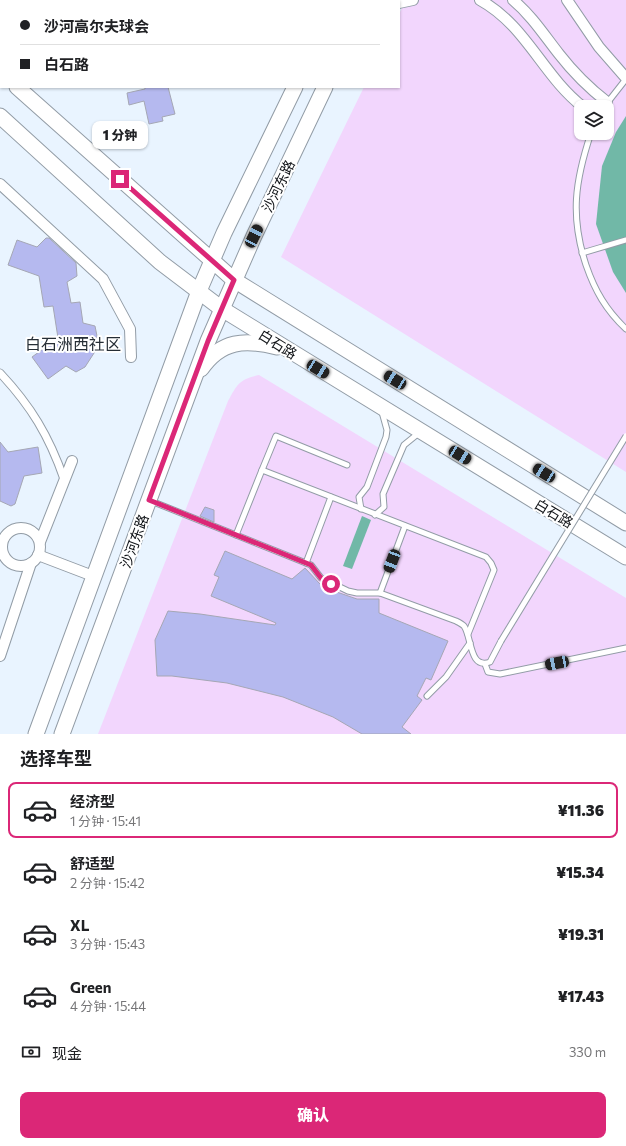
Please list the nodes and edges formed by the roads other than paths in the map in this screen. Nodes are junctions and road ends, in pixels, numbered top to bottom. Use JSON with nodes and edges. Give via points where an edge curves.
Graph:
{"nodes":[{"id":1,"x":413,"y":0,"type":"edge"},
{"id":2,"x":480,"y":0,"type":"edge"},
{"id":3,"x":513,"y":0,"type":"edge"},
{"id":4,"x":567,"y":0,"type":"edge"},
{"id":5,"x":400,"y":4,"type":"edge"},
{"id":6,"x":626,"y":78,"type":"edge"},
{"id":7,"x":18,"y":88,"type":"edge"},
{"id":8,"x":294,"y":88,"type":"edge"},
{"id":9,"x":325,"y":88,"type":"edge"},
{"id":10,"x":576,"y":100,"type":"edge"},
{"id":11,"x":600,"y":100,"type":"edge"},
{"id":12,"x":609,"y":100,"type":"edge"},
{"id":13,"x":0,"y":116,"type":"edge"},
{"id":14,"x":588,"y":140,"type":"edge"},
{"id":15,"x":0,"y":184,"type":"edge"},
{"id":16,"x":626,"y":240,"type":"edge"},
{"id":17,"x":582,"y":253,"type":"junction"},
{"id":18,"x":212,"y":262,"type":"junction"},
{"id":19,"x":234,"y":280,"type":"junction"},
{"id":20,"x":199,"y":291,"type":"junction"},
{"id":21,"x":222,"y":309,"type":"junction"},
{"id":22,"x":626,"y":330,"type":"edge"},
{"id":23,"x":292,"y":353,"type":"junction"},
{"id":24,"x":131,"y":357,"type":"dead end"},
{"id":25,"x":0,"y":373,"type":"edge"},
{"id":26,"x":193,"y":382,"type":"junction"},
{"id":27,"x":381,"y":407,"type":"junction"},
{"id":28,"x":421,"y":432,"type":"junction"},
{"id":29,"x":626,"y":436,"type":"edge"},
{"id":30,"x":72,"y":461,"type":"dead end"},
{"id":31,"x":347,"y":465,"type":"dead end"},
{"id":32,"x":262,"y":470,"type":"junction"},
{"id":33,"x":64,"y":479,"type":"junction"},
{"id":34,"x":331,"y":497,"type":"junction"},
{"id":35,"x":149,"y":500,"type":"junction"},
{"id":36,"x":361,"y":509,"type":"junction"},
{"id":37,"x":375,"y":514,"type":"junction"},
{"id":38,"x":626,"y":523,"type":"edge"},
{"id":39,"x":405,"y":526,"type":"junction"},
{"id":40,"x":236,"y":535,"type":"junction"},
{"id":41,"x":40,"y":542,"type":"junction"},
{"id":42,"x":1,"y":547,"type":"edge"},
{"id":43,"x":38,"y":555,"type":"junction"},
{"id":44,"x":626,"y":556,"type":"edge"},
{"id":45,"x":31,"y":563,"type":"junction"},
{"id":46,"x":306,"y":563,"type":"junction"},
{"id":47,"x":93,"y":576,"type":"junction"},
{"id":48,"x":380,"y":593,"type":"junction"},
{"id":49,"x":468,"y":634,"type":"junction"},
{"id":50,"x":470,"y":642,"type":"junction"},
{"id":51,"x":626,"y":648,"type":"edge"},
{"id":52,"x":0,"y":656,"type":"edge"},
{"id":53,"x":485,"y":664,"type":"junction"},
{"id":54,"x":427,"y":696,"type":"dead end"},
{"id":55,"x":36,"y":734,"type":"edge"},
{"id":56,"x":62,"y":734,"type":"edge"}],
"edges":[{"from":1,"to":5,"type":"street"},
{"from":2,"to":10,"type":"street","via":[[497,11],[518,31],[546,68]]},
{"from":3,"to":11,"type":"street","via":[[537,23],[560,56]]},
{"from":4,"to":6,"type":"street","via":[[599,47]]},
{"from":6,"to":12,"type":"lane"},
{"from":7,"to":18,"type":"main road","name":"白石路"},
{"from":8,"to":18,"type":"main road","name":"沙河东路"},
{"from":9,"to":19,"type":"main road","name":"沙河东路"},
{"from":13,"to":20,"type":"main road","name":"白石路","via":[[160,262]]},
{"from":14,"to":17,"type":"lane","via":[[578,181],[575,211]]},
{"from":15,"to":24,"type":"street","via":[[103,279],[130,329]]},
{"from":16,"to":17,"type":"lane"},
{"from":17,"to":22,"type":"lane","via":[[593,285],[603,304]]},
{"from":18,"to":19,"type":"main road","name":"白石路"},
{"from":18,"to":20,"type":"main road","name":"沙河东路"},
{"from":19,"to":21,"type":"main road","name":"沙河东路"},
{"from":19,"to":38,"type":"main road","name":"白石路"},
{"from":20,"to":21,"type":"main road","name":"白石路"},
{"from":20,"to":47,"type":"main road","name":"沙河东路"},
{"from":21,"to":23,"type":"main road","name":"白石路"},
{"from":21,"to":26,"type":"main road","name":"沙河东路"},
{"from":23,"to":26,"type":"main road","via":[[261,344],[233,344],[222,348],[213,356]]},
{"from":23,"to":27,"type":"main road","name":"白石路"},
{"from":25,"to":33,"type":"street","via":[[22,396],[39,422],[54,449]]},
{"from":26,"to":35,"type":"main road","name":"沙河东路"},
{"from":27,"to":28,"type":"main road","name":"白石路"},
{"from":27,"to":36,"type":"lane","via":[[387,430],[386,437],[367,488],[358,497]]},
{"from":28,"to":37,"type":"lane","via":[[404,445],[384,494],[384,508]]},
{"from":28,"to":44,"type":"main road","name":"白石路"},
{"from":29,"to":53,"type":"lane","bridge":true,"via":[[500,641],[490,662]]},
{"from":30,"to":33,"type":"street"},
{"from":31,"to":32,"type":"lane","via":[[276,436]]},
{"from":32,"to":34,"type":"lane"},
{"from":32,"to":40,"type":"lane"},
{"from":33,"to":41,"type":"street"},
{"from":34,"to":36,"type":"lane"},
{"from":34,"to":46,"type":"lane"},
{"from":35,"to":40,"type":"lane"},
{"from":35,"to":56,"type":"main road","name":"沙河东路"},
{"from":36,"to":37,"type":"lane"},
{"from":37,"to":39,"type":"lane"},
{"from":39,"to":48,"type":"lane"},
{"from":39,"to":49,"type":"lane","via":[[486,557],[491,562],[494,570]]},
{"from":40,"to":46,"type":"lane"},
{"from":41,"to":42,"type":"street","via":[[33,532],[16,528],[6,535]]},
{"from":41,"to":43,"type":"street"},
{"from":42,"to":45,"type":"street","via":[[12,563]]},
{"from":43,"to":45,"type":"street"},
{"from":43,"to":47,"type":"street"},
{"from":45,"to":52,"type":"street"},
{"from":46,"to":48,"type":"lane","via":[[311,565],[321,578],[337,586],[357,593]]},
{"from":47,"to":55,"type":"main road","name":"沙河东路"},
{"from":48,"to":49,"type":"lane","via":[[456,620],[463,625]]},
{"from":49,"to":50,"type":"lane"},
{"from":50,"to":53,"type":"lane","via":[[475,659]]},
{"from":50,"to":54,"type":"lane","via":[[446,677]]},
{"from":51,"to":53,"type":"lane","via":[[500,674],[488,672]]}]}
